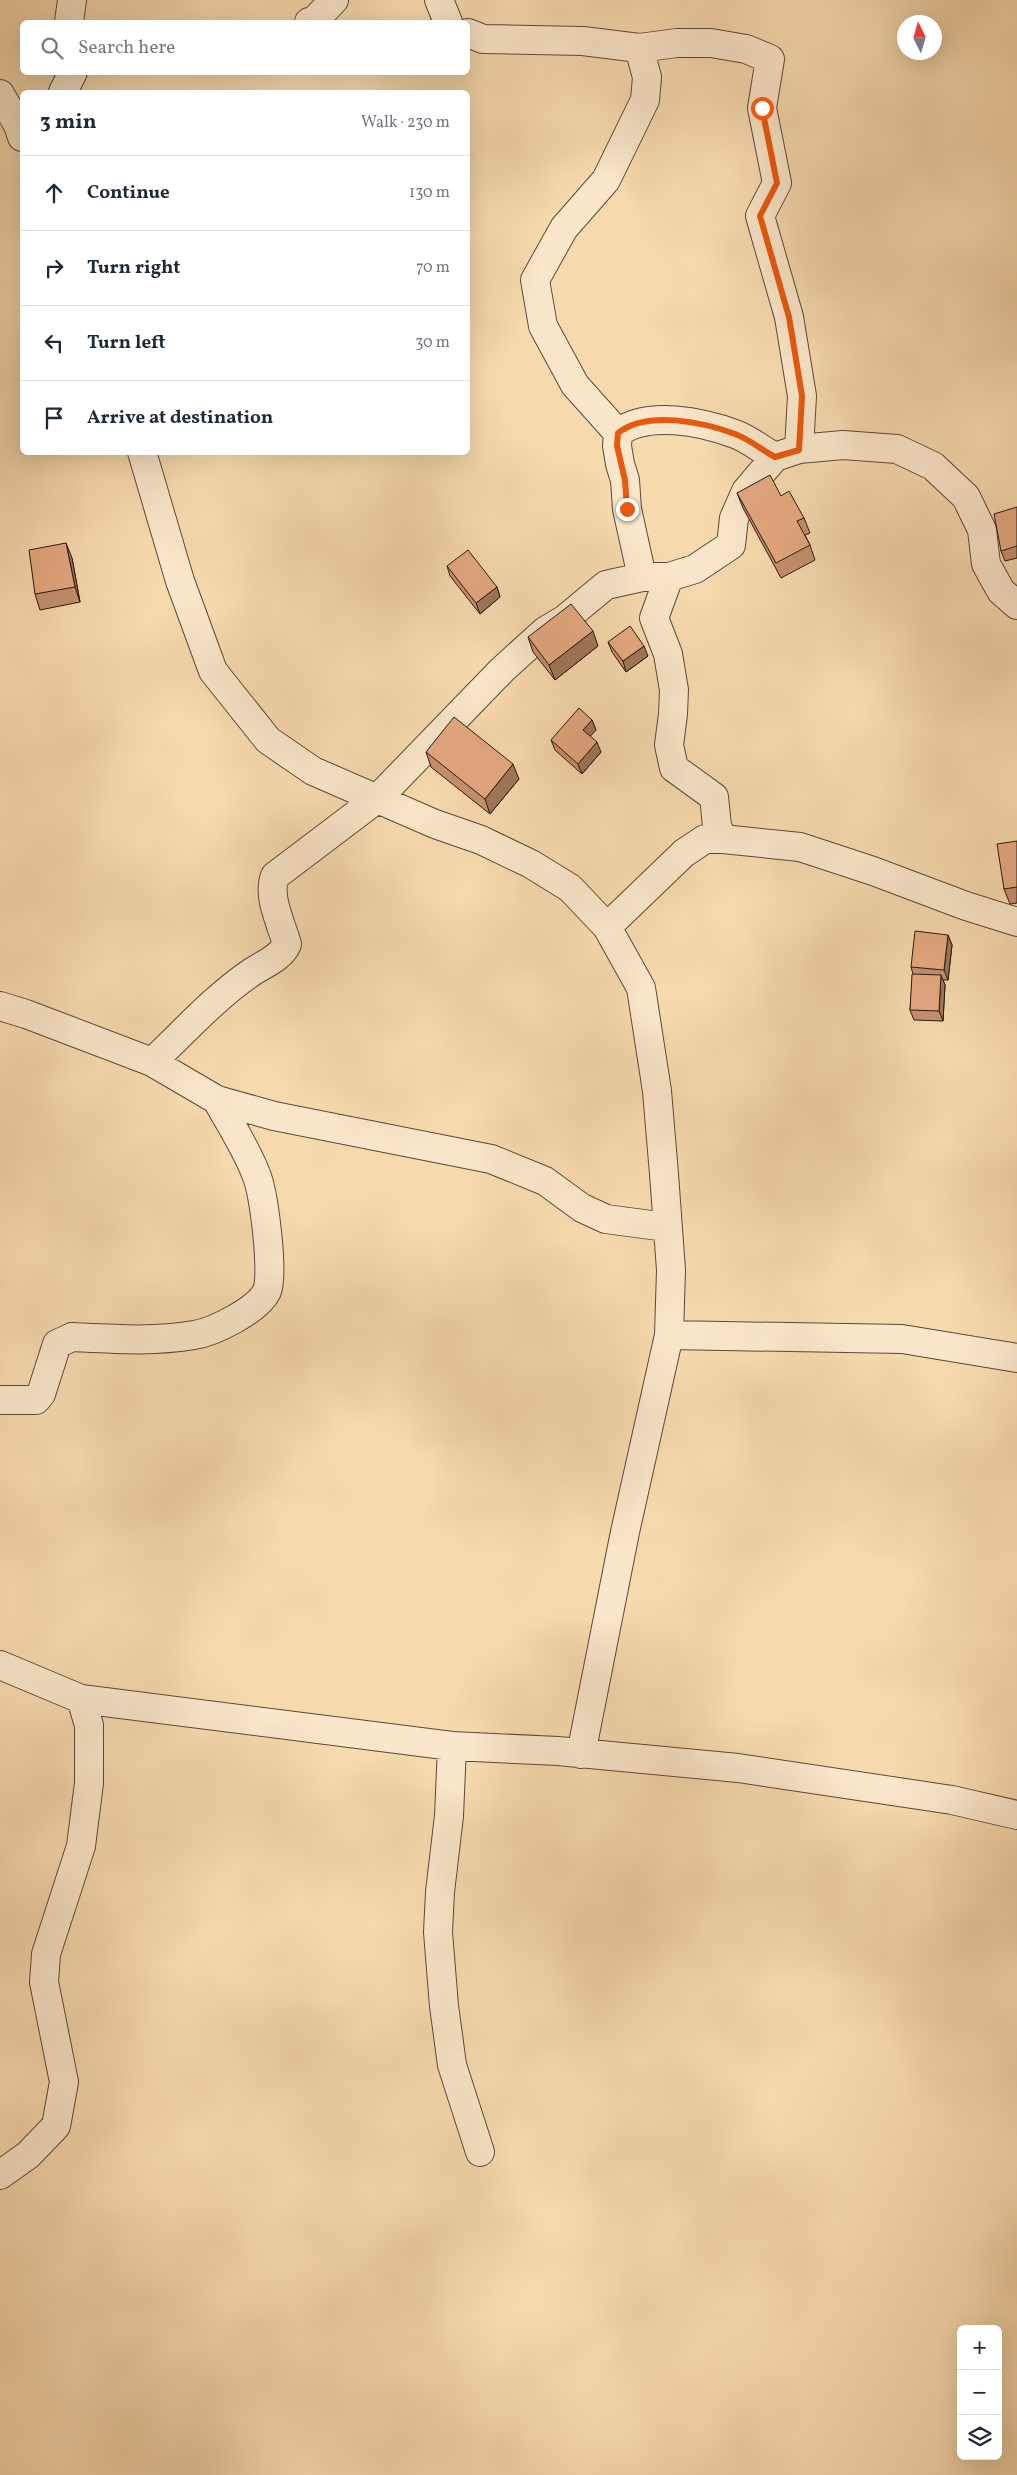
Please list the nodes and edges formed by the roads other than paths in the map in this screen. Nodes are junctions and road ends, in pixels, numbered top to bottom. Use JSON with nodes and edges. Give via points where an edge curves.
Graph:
{"nodes":[{"id":1,"x":72,"y":0,"type":"edge"},
{"id":2,"x":334,"y":0,"type":"edge"},
{"id":3,"x":439,"y":0,"type":"edge"},
{"id":4,"x":70,"y":20,"type":"edge"},
{"id":5,"x":315,"y":20,"type":"edge"},
{"id":6,"x":447,"y":20,"type":"edge"},
{"id":7,"x":470,"y":34,"type":"edge"},
{"id":8,"x":639,"y":48,"type":"junction"},
{"id":9,"x":0,"y":94,"type":"edge"},
{"id":10,"x":20,"y":127,"type":"edge"},
{"id":11,"x":618,"y":433,"type":"junction"},
{"id":12,"x":787,"y":453,"type":"junction"},
{"id":13,"x":143,"y":455,"type":"edge"},
{"id":14,"x":669,"y":577,"type":"junction"},
{"id":15,"x":631,"y":579,"type":"junction"},
{"id":16,"x":1017,"y":605,"type":"edge"},
{"id":17,"x":654,"y":618,"type":"junction"},
{"id":18,"x":378,"y":798,"type":"junction"},
{"id":19,"x":723,"y":839,"type":"junction"},
{"id":20,"x":1017,"y":922,"type":"edge"},
{"id":21,"x":607,"y":927,"type":"junction"},
{"id":22,"x":0,"y":1006,"type":"edge"},
{"id":23,"x":152,"y":1062,"type":"junction"},
{"id":24,"x":217,"y":1100,"type":"junction"},
{"id":25,"x":666,"y":1227,"type":"junction"},
{"id":26,"x":669,"y":1335,"type":"junction"},
{"id":27,"x":1017,"y":1358,"type":"edge"},
{"id":28,"x":0,"y":1400,"type":"edge"},
{"id":29,"x":0,"y":1665,"type":"edge"},
{"id":30,"x":81,"y":1699,"type":"junction"},
{"id":31,"x":452,"y":1746,"type":"junction"},
{"id":32,"x":581,"y":1754,"type":"junction"},
{"id":33,"x":1017,"y":1815,"type":"edge"},
{"id":34,"x":480,"y":2152,"type":"dead end"},
{"id":35,"x":0,"y":2175,"type":"edge"}],
"edges":[{"from":1,"to":4,"type":"street"},
{"from":2,"to":5,"type":"street"},
{"from":3,"to":6,"type":"street"},
{"from":7,"to":8,"type":"street","via":[[483,40],[583,41]]},
{"from":8,"to":11,"type":"street","via":[[647,77],[645,100],[606,180],[564,228],[535,280],[543,326],[570,377]]},
{"from":8,"to":12,"type":"street","via":[[677,42],[711,43],[746,48],[770,59],[762,108],[777,183],[760,216],[789,317],[802,396]]},
{"from":9,"to":10,"type":"street"},
{"from":11,"to":12,"type":"street","via":[[628,425],[665,420],[702,424]]},
{"from":11,"to":15,"type":"street"},
{"from":12,"to":14,"type":"street","via":[[746,491],[734,518],[731,545],[695,570]]},
{"from":12,"to":16,"type":"street","via":[[844,445],[897,449],[933,466],[966,497],[982,530],[986,564],[1001,591]]},
{"from":13,"to":18,"type":"street","via":[[180,581],[213,671],[268,740],[313,771]]},
{"from":14,"to":15,"type":"street"},
{"from":14,"to":17,"type":"street"},
{"from":15,"to":17,"type":"street"},
{"from":15,"to":18,"type":"street","via":[[606,584],[565,619],[545,631],[502,670]]},
{"from":17,"to":19,"type":"street","via":[[668,654],[674,690],[669,744],[674,768],[714,797],[717,826]]},
{"from":18,"to":21,"type":"street","via":[[532,864],[570,888]]},
{"from":18,"to":23,"type":"street","via":[[275,876],[273,896],[287,944],[284,951],[226,993]]},
{"from":19,"to":20,"type":"street","via":[[800,847]]},
{"from":19,"to":21,"type":"street","via":[[705,839],[684,853]]},
{"from":21,"to":25,"type":"street","via":[[641,988],[648,1022],[657,1091]]},
{"from":22,"to":23,"type":"street"},
{"from":23,"to":24,"type":"street"},
{"from":24,"to":25,"type":"street","via":[[274,1116],[491,1159],[545,1181],[582,1208],[606,1219]]},
{"from":24,"to":28,"type":"street","via":[[263,1192],[268,1289],[259,1303],[224,1324],[196,1335],[153,1340],[72,1338],[61,1341],[57,1344],[41,1394],[36,1400]]},
{"from":25,"to":26,"type":"street","via":[[671,1270]]},
{"from":26,"to":27,"type":"street","via":[[902,1340]]},
{"from":26,"to":32,"type":"street","via":[[624,1532]]},
{"from":29,"to":30,"type":"street"},
{"from":30,"to":31,"type":"street"},
{"from":30,"to":35,"type":"street","via":[[89,1726],[89,1782],[81,1846],[46,1954],[44,1982],[64,2082],[56,2126],[28,2155]]},
{"from":31,"to":32,"type":"street"},
{"from":31,"to":34,"type":"street","via":[[438,1932],[452,2065]]},
{"from":32,"to":33,"type":"street","via":[[738,1768],[952,1800]]}]}
